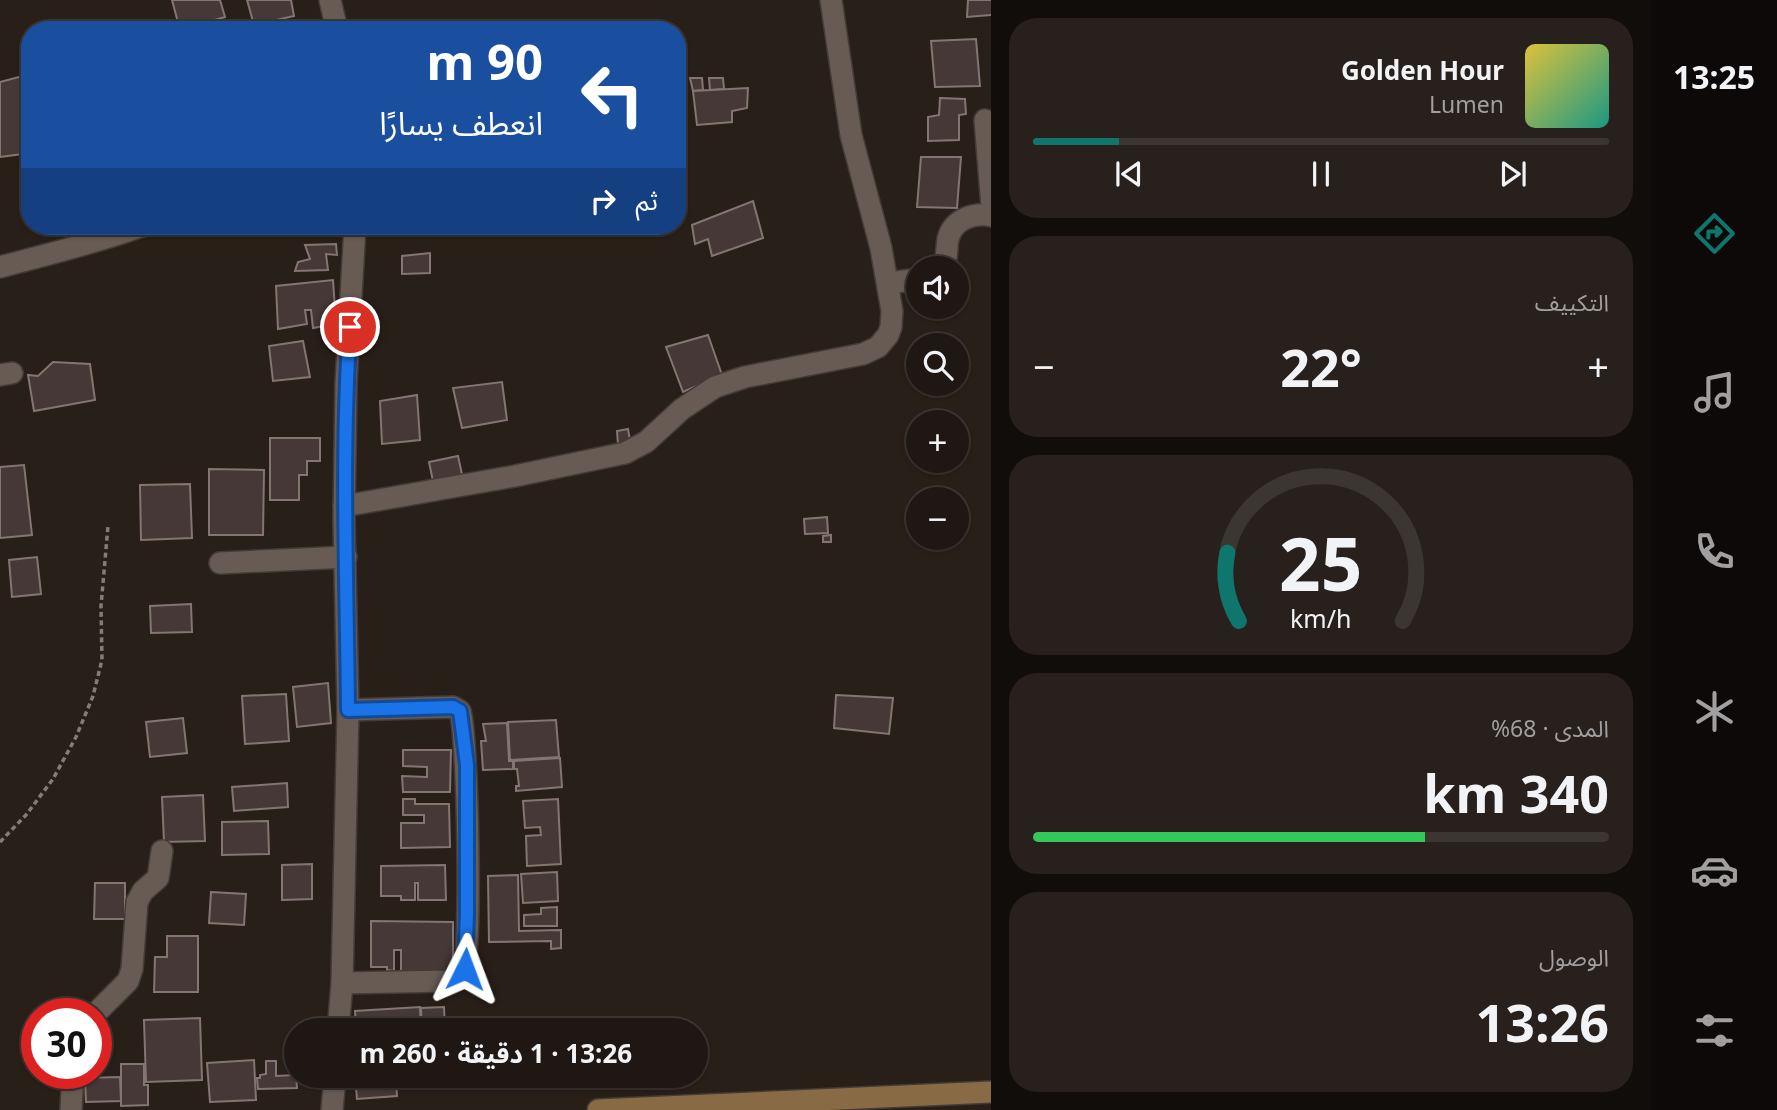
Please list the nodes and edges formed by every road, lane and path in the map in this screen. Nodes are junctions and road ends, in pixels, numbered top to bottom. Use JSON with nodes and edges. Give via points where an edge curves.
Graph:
{"nodes":[{"id":1,"x":330,"y":0,"type":"edge"},
{"id":2,"x":831,"y":0,"type":"edge"},
{"id":3,"x":335,"y":21,"type":"edge"},
{"id":4,"x":985,"y":120,"type":"dead end"},
{"id":5,"x":989,"y":150,"type":"edge"},
{"id":6,"x":991,"y":207,"type":"edge"},
{"id":7,"x":991,"y":216,"type":"edge"},
{"id":8,"x":118,"y":235,"type":"edge"},
{"id":9,"x":354,"y":235,"type":"edge"},
{"id":10,"x":947,"y":256,"type":"edge"},
{"id":11,"x":0,"y":267,"type":"edge"},
{"id":12,"x":906,"y":281,"type":"edge"},
{"id":13,"x":889,"y":283,"type":"junction"},
{"id":14,"x":344,"y":506,"type":"junction"},
{"id":15,"x":108,"y":526,"type":"dead end"},
{"id":16,"x":346,"y":557,"type":"junction"},
{"id":17,"x":220,"y":563,"type":"dead end"},
{"id":18,"x":348,"y":710,"type":"junction"},
{"id":19,"x":0,"y":842,"type":"edge"},
{"id":20,"x":162,"y":851,"type":"dead end"},
{"id":21,"x":342,"y":983,"type":"junction"},
{"id":22,"x":111,"y":998,"type":"edge"},
{"id":23,"x":339,"y":1018,"type":"edge"},
{"id":24,"x":334,"y":1088,"type":"edge"},
{"id":25,"x":72,"y":1089,"type":"edge"},
{"id":26,"x":991,"y":1092,"type":"edge"},
{"id":27,"x":71,"y":1110,"type":"edge"},
{"id":28,"x":332,"y":1110,"type":"edge"},
{"id":29,"x":598,"y":1110,"type":"edge"}],
"edges":[{"from":1,"to":3,"type":"street"},
{"from":2,"to":13,"type":"street","via":[[851,135]]},
{"from":4,"to":5,"type":"street"},
{"from":5,"to":6,"type":"street"},
{"from":7,"to":10,"type":"street","via":[[968,217],[955,227]]},
{"from":8,"to":11,"type":"street"},
{"from":9,"to":14,"type":"street"},
{"from":12,"to":13,"type":"street"},
{"from":13,"to":14,"type":"street","via":[[891,327],[878,347],[722,384],[625,453]]},
{"from":14,"to":16,"type":"street"},
{"from":15,"to":19,"type":"path","via":[[102,660],[93,696],[53,779]]},
{"from":16,"to":17,"type":"street"},
{"from":16,"to":18,"type":"street"},
{"from":18,"to":21,"type":"street"},
{"from":18,"to":21,"type":"street","via":[[453,707],[460,711],[467,765],[467,914],[465,969],[450,981]]},
{"from":20,"to":22,"type":"street","via":[[158,878],[137,902],[128,981]]},
{"from":21,"to":23,"type":"street"},
{"from":24,"to":28,"type":"street"},
{"from":25,"to":27,"type":"street"},
{"from":26,"to":29,"type":"main road"}]}
